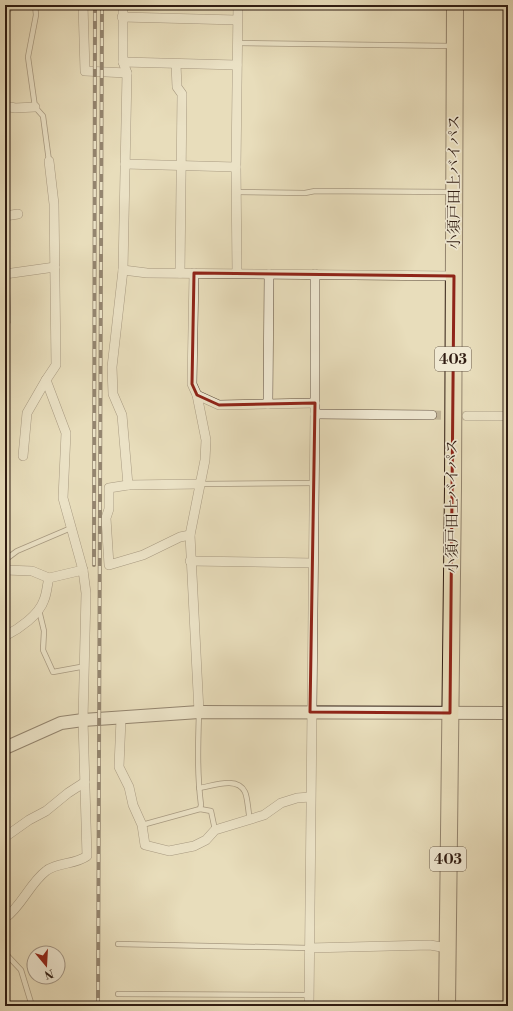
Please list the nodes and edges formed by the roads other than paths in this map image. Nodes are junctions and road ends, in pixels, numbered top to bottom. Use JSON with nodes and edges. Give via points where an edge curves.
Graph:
{"nodes":[{"id":1,"x":11,"y":5,"type":"edge"},
{"id":2,"x":35,"y":5,"type":"edge"},
{"id":3,"x":83,"y":5,"type":"edge"},
{"id":4,"x":123,"y":5,"type":"edge"},
{"id":5,"x":238,"y":5,"type":"edge"},
{"id":6,"x":455,"y":5,"type":"edge"},
{"id":7,"x":5,"y":10,"type":"edge"},
{"id":8,"x":122,"y":17,"type":"junction"},
{"id":9,"x":237,"y":20,"type":"junction"},
{"id":10,"x":237,"y":43,"type":"junction"},
{"id":11,"x":455,"y":46,"type":"junction"},
{"id":12,"x":123,"y":62,"type":"junction"},
{"id":13,"x":176,"y":64,"type":"junction"},
{"id":14,"x":237,"y":65,"type":"junction"},
{"id":15,"x":127,"y":72,"type":"junction"},
{"id":16,"x":5,"y":106,"type":"edge"},
{"id":17,"x":35,"y":107,"type":"junction"},
{"id":18,"x":49,"y":161,"type":"joint"},
{"id":19,"x":125,"y":164,"type":"junction"},
{"id":20,"x":181,"y":166,"type":"junction"},
{"id":21,"x":236,"y":167,"type":"junction"},
{"id":22,"x":236,"y":192,"type":"junction"},
{"id":23,"x":454,"y":192,"type":"junction"},
{"id":24,"x":18,"y":214,"type":"dead end"},
{"id":25,"x":5,"y":216,"type":"edge"},
{"id":26,"x":55,"y":267,"type":"junction"},
{"id":27,"x":123,"y":270,"type":"junction"},
{"id":28,"x":180,"y":273,"type":"junction"},
{"id":29,"x":194,"y":273,"type":"junction"},
{"id":30,"x":237,"y":273,"type":"junction"},
{"id":31,"x":5,"y":274,"type":"edge"},
{"id":32,"x":268,"y":274,"type":"junction"},
{"id":33,"x":315,"y":274,"type":"junction"},
{"id":34,"x":454,"y":276,"type":"junction"},
{"id":35,"x":5,"y":292,"type":"edge"},
{"id":36,"x":6,"y":321,"type":"dead end"},
{"id":37,"x":46,"y":380,"type":"junction"},
{"id":38,"x":197,"y":395,"type":"junction"},
{"id":39,"x":315,"y":403,"type":"junction"},
{"id":40,"x":268,"y":404,"type":"junction"},
{"id":41,"x":315,"y":414,"type":"junction"},
{"id":42,"x":432,"y":415,"type":"tunnel mouth"},
{"id":43,"x":467,"y":416,"type":"tunnel mouth"},
{"id":44,"x":508,"y":416,"type":"edge"},
{"id":45,"x":23,"y":456,"type":"dead end"},
{"id":46,"x":314,"y":483,"type":"junction"},
{"id":47,"x":200,"y":484,"type":"junction"},
{"id":48,"x":128,"y":485,"type":"junction"},
{"id":49,"x":71,"y":528,"type":"junction"},
{"id":50,"x":190,"y":535,"type":"junction"},
{"id":51,"x":5,"y":560,"type":"edge"},
{"id":52,"x":190,"y":561,"type":"junction"},
{"id":53,"x":313,"y":563,"type":"junction"},
{"id":54,"x":5,"y":570,"type":"edge"},
{"id":55,"x":83,"y":570,"type":"junction"},
{"id":56,"x":49,"y":578,"type":"junction"},
{"id":57,"x":38,"y":608,"type":"junction"},
{"id":58,"x":5,"y":636,"type":"edge"},
{"id":59,"x":86,"y":666,"type":"junction"},
{"id":60,"x":199,"y":712,"type":"junction"},
{"id":61,"x":310,"y":712,"type":"junction"},
{"id":62,"x":450,"y":713,"type":"junction"},
{"id":63,"x":508,"y":713,"type":"edge"},
{"id":64,"x":121,"y":719,"type":"junction"},
{"id":65,"x":83,"y":720,"type":"junction"},
{"id":66,"x":5,"y":748,"type":"edge"},
{"id":67,"x":85,"y":782,"type":"junction"},
{"id":68,"x":199,"y":788,"type":"junction"},
{"id":69,"x":310,"y":797,"type":"junction"},
{"id":70,"x":200,"y":809,"type":"junction"},
{"id":71,"x":250,"y":820,"type":"junction"},
{"id":72,"x":142,"y":825,"type":"junction"},
{"id":73,"x":215,"y":830,"type":"junction"},
{"id":74,"x":5,"y":837,"type":"edge"},
{"id":75,"x":5,"y":918,"type":"edge"},
{"id":76,"x":118,"y":944,"type":"dead end"},
{"id":77,"x":309,"y":948,"type":"junction"},
{"id":78,"x":447,"y":948,"type":"junction"},
{"id":79,"x":5,"y":953,"type":"edge"},
{"id":80,"x":118,"y":994,"type":"dead end"},
{"id":81,"x":309,"y":995,"type":"junction"},
{"id":82,"x":32,"y":1006,"type":"edge"},
{"id":83,"x":309,"y":1006,"type":"edge"},
{"id":84,"x":447,"y":1006,"type":"edge"}],
"edges":[{"from":1,"to":7,"type":"street"},
{"from":2,"to":17,"type":"lane","via":[[36,15],[28,57]]},
{"from":3,"to":15,"type":"street","via":[[85,71]]},
{"from":4,"to":8,"type":"street"},
{"from":5,"to":9,"type":"street"},
{"from":6,"to":11,"type":"highway","name":"小須戸田上バイパス","number":"403"},
{"from":8,"to":9,"type":"street"},
{"from":8,"to":12,"type":"street"},
{"from":9,"to":10,"type":"street"},
{"from":10,"to":11,"type":"lane"},
{"from":10,"to":14,"type":"street"},
{"from":11,"to":23,"type":"highway","name":"小須戸田上バイパス","number":"403"},
{"from":12,"to":13,"type":"street"},
{"from":12,"to":15,"type":"street"},
{"from":13,"to":14,"type":"street"},
{"from":13,"to":20,"type":"street","via":[[177,87],[182,94]]},
{"from":14,"to":21,"type":"street"},
{"from":15,"to":19,"type":"street"},
{"from":16,"to":17,"type":"street"},
{"from":17,"to":18,"type":"lane","via":[[43,116]]},
{"from":18,"to":26,"type":"street","via":[[54,204]]},
{"from":19,"to":20,"type":"street"},
{"from":19,"to":27,"type":"street"},
{"from":20,"to":21,"type":"street"},
{"from":20,"to":28,"type":"street"},
{"from":21,"to":22,"type":"street"},
{"from":22,"to":23,"type":"lane"},
{"from":22,"to":30,"type":"street"},
{"from":23,"to":34,"type":"highway","name":"小須戸田上バイパス","number":"403"},
{"from":24,"to":25,"type":"street"},
{"from":26,"to":31,"type":"street"},
{"from":26,"to":37,"type":"street","via":[[56,365]]},
{"from":27,"to":28,"type":"street"},
{"from":27,"to":48,"type":"street","via":[[112,366],[113,394],[122,415]]},
{"from":28,"to":29,"type":"street"},
{"from":29,"to":30,"type":"street"},
{"from":29,"to":38,"type":"street","via":[[192,384]]},
{"from":30,"to":32,"type":"street"},
{"from":32,"to":33,"type":"street"},
{"from":32,"to":40,"type":"street"},
{"from":33,"to":34,"type":"street"},
{"from":33,"to":39,"type":"street"},
{"from":34,"to":62,"type":"highway","name":"小須戸田上バイパス","number":"403"},
{"from":35,"to":36,"type":"street"},
{"from":37,"to":45,"type":"street","via":[[27,413]]},
{"from":37,"to":49,"type":"street","via":[[66,433],[63,498]]},
{"from":38,"to":40,"type":"street","via":[[218,405]]},
{"from":38,"to":47,"type":"street","via":[[206,440]]},
{"from":39,"to":40,"type":"street"},
{"from":39,"to":41,"type":"street"},
{"from":41,"to":42,"type":"street"},
{"from":41,"to":46,"type":"street"},
{"from":43,"to":44,"type":"street"},
{"from":46,"to":47,"type":"lane"},
{"from":46,"to":53,"type":"street"},
{"from":47,"to":48,"type":"street"},
{"from":47,"to":50,"type":"street"},
{"from":48,"to":50,"type":"street","via":[[110,488],[106,518],[109,565],[143,555],[180,537]]},
{"from":49,"to":51,"type":"lane","via":[[16,551]]},
{"from":49,"to":55,"type":"street"},
{"from":50,"to":52,"type":"street"},
{"from":52,"to":53,"type":"street"},
{"from":52,"to":60,"type":"street"},
{"from":53,"to":61,"type":"street"},
{"from":54,"to":56,"type":"street","via":[[32,571]]},
{"from":55,"to":56,"type":"street"},
{"from":55,"to":59,"type":"street","via":[[86,593]]},
{"from":56,"to":57,"type":"street","via":[[44,601]]},
{"from":57,"to":58,"type":"street","via":[[15,631]]},
{"from":57,"to":59,"type":"lane","via":[[44,632],[44,650],[53,672]]},
{"from":59,"to":65,"type":"street"},
{"from":60,"to":61,"type":"street"},
{"from":60,"to":64,"type":"street"},
{"from":60,"to":68,"type":"lane"},
{"from":61,"to":62,"type":"street"},
{"from":61,"to":69,"type":"street"},
{"from":62,"to":63,"type":"street"},
{"from":62,"to":78,"type":"highway","name":"小須戸田上バイパス","number":"403"},
{"from":64,"to":65,"type":"street"},
{"from":64,"to":72,"type":"street","via":[[119,767],[130,787],[133,805]]},
{"from":65,"to":66,"type":"street","via":[[61,723]]},
{"from":65,"to":67,"type":"street"},
{"from":67,"to":74,"type":"street","via":[[46,812],[29,820]]},
{"from":67,"to":75,"type":"street","via":[[87,856],[82,860],[48,869],[37,878]]},
{"from":68,"to":70,"type":"lane"},
{"from":68,"to":71,"type":"lane","via":[[233,782],[245,792]]},
{"from":69,"to":71,"type":"street","via":[[281,803],[264,815]]},
{"from":69,"to":77,"type":"street"},
{"from":70,"to":72,"type":"lane"},
{"from":70,"to":73,"type":"lane","via":[[211,811]]},
{"from":71,"to":73,"type":"street"},
{"from":72,"to":73,"type":"street","via":[[145,845],[169,851],[194,846],[206,840]]},
{"from":76,"to":77,"type":"lane"},
{"from":77,"to":78,"type":"street","via":[[430,945]]},
{"from":77,"to":81,"type":"street"},
{"from":78,"to":84,"type":"highway","name":"小須戸田上バイパス","number":"403"},
{"from":79,"to":82,"type":"lane","via":[[21,970]]},
{"from":80,"to":81,"type":"lane"},
{"from":81,"to":83,"type":"street"}]}
